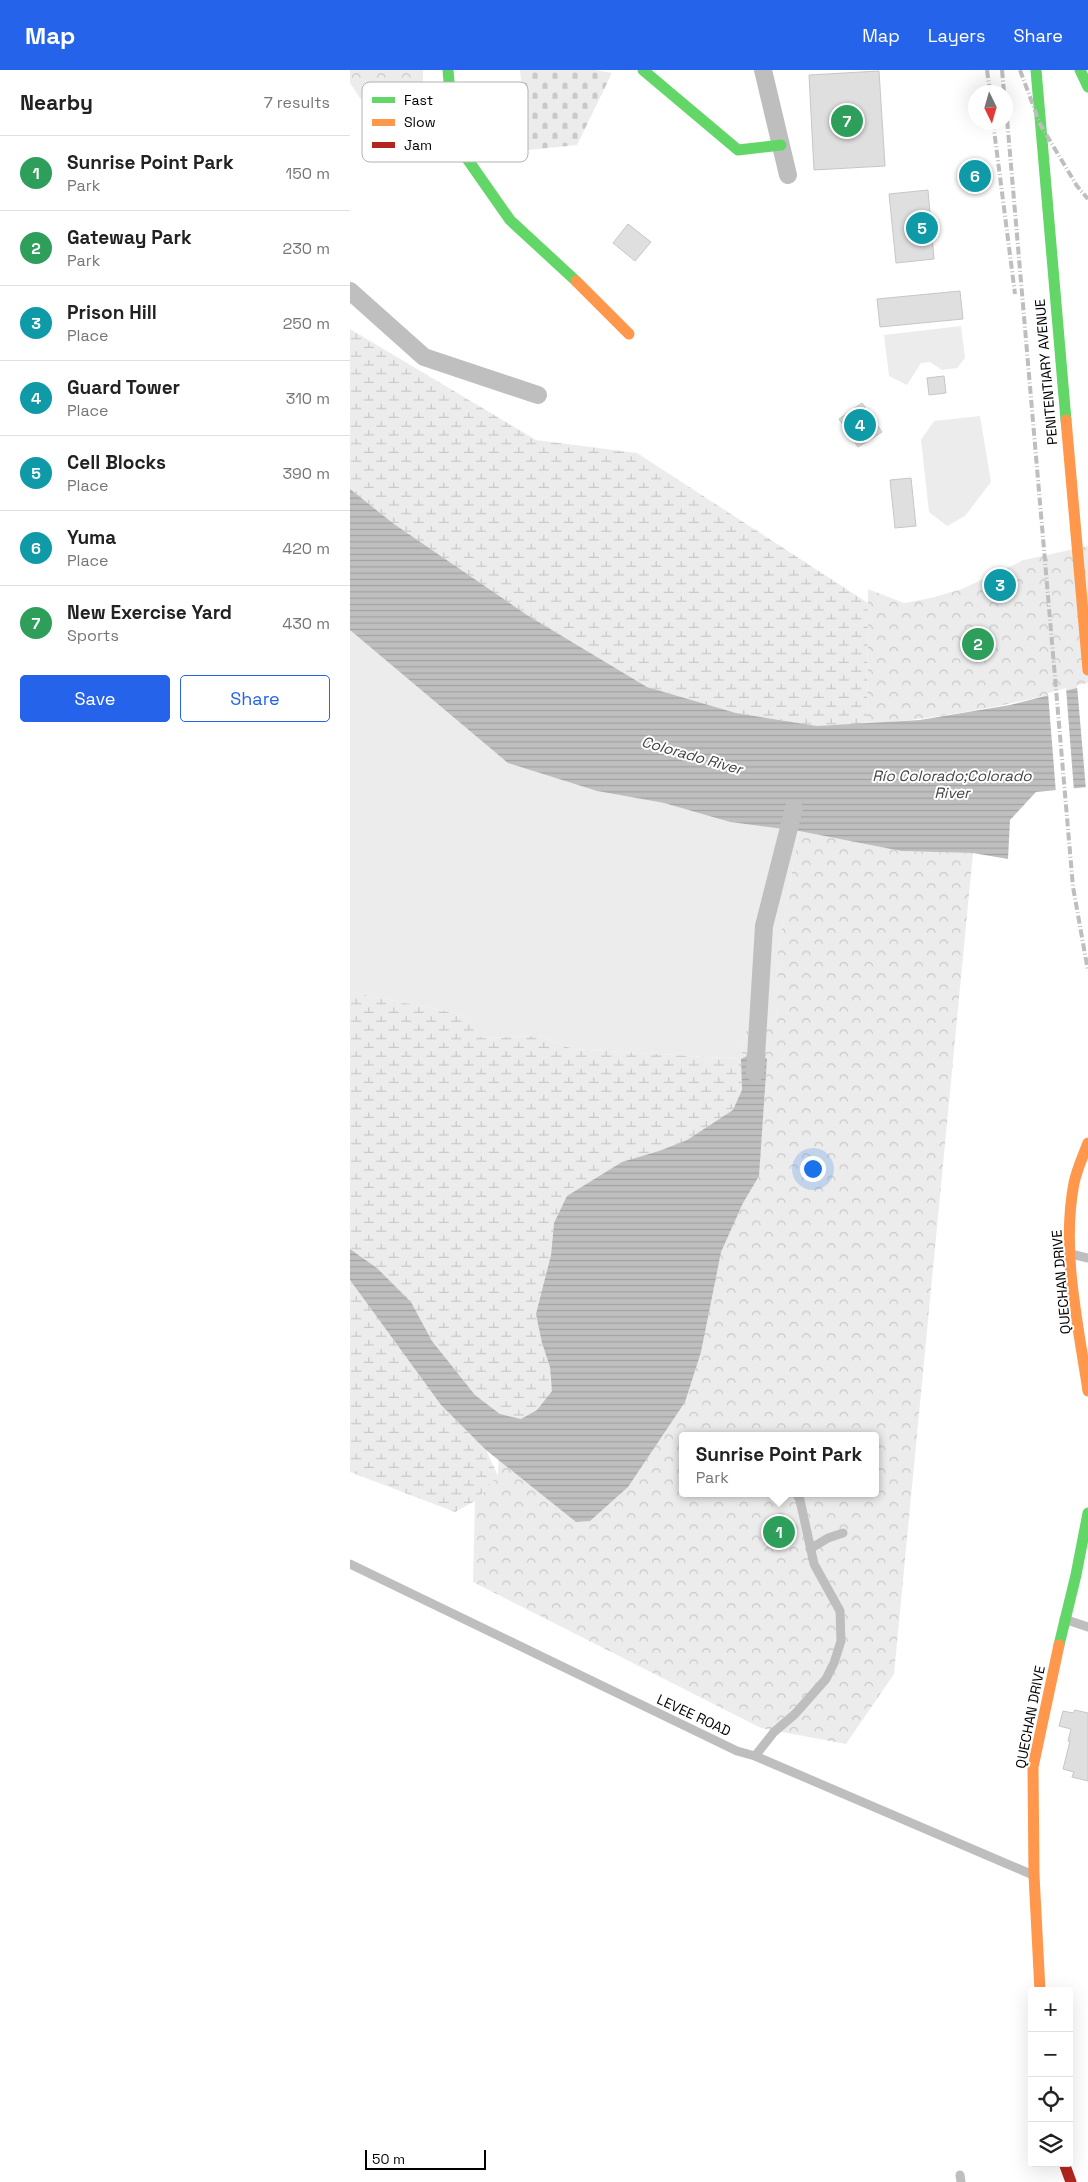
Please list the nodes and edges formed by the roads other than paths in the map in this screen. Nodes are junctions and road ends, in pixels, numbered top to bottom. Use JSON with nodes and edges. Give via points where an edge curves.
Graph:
{"nodes":[{"id":1,"x":643,"y":70,"type":"edge"},
{"id":2,"x":762,"y":70,"type":"edge"},
{"id":3,"x":1036,"y":70,"type":"edge"},
{"id":4,"x":1080,"y":70,"type":"edge"},
{"id":5,"x":1088,"y":87,"type":"edge"},
{"id":6,"x":781,"y":145,"type":"junction"},
{"id":7,"x":469,"y":162,"type":"edge"},
{"id":8,"x":788,"y":176,"type":"dead end"},
{"id":9,"x":629,"y":334,"type":"dead end"},
{"id":10,"x":1088,"y":670,"type":"edge"},
{"id":11,"x":1088,"y":1143,"type":"edge"},
{"id":12,"x":1071,"y":1254,"type":"junction"},
{"id":13,"x":1088,"y":1258,"type":"edge"},
{"id":14,"x":1088,"y":1391,"type":"edge"},
{"id":15,"x":798,"y":1497,"type":"edge"},
{"id":16,"x":1088,"y":1513,"type":"edge"},
{"id":17,"x":843,"y":1533,"type":"dead end"},
{"id":18,"x":810,"y":1549,"type":"junction"},
{"id":19,"x":350,"y":1564,"type":"edge"},
{"id":20,"x":1064,"y":1619,"type":"junction"},
{"id":21,"x":1088,"y":1627,"type":"edge"},
{"id":22,"x":755,"y":1756,"type":"junction"},
{"id":23,"x":1034,"y":1875,"type":"junction"},
{"id":24,"x":1040,"y":1987,"type":"edge"},
{"id":25,"x":1065,"y":2167,"type":"edge"},
{"id":26,"x":1071,"y":2182,"type":"edge"}],
"edges":[{"from":1,"to":6,"type":"main road","via":[[738,150]]},
{"from":2,"to":6,"type":"street"},
{"from":3,"to":10,"type":"main road","name":"PENITENTIARY AVENUE"},
{"from":4,"to":5,"type":"main road"},
{"from":6,"to":8,"type":"street"},
{"from":7,"to":9,"type":"main road","via":[[510,220]]},
{"from":11,"to":12,"type":"main road","name":"QUECHAN DRIVE","via":[[1074,1182]]},
{"from":12,"to":13,"type":"lane"},
{"from":12,"to":14,"type":"main road","name":"QUECHAN DRIVE"},
{"from":15,"to":18,"type":"lane"},
{"from":16,"to":20,"type":"main road","name":"QUECHAN DRIVE"},
{"from":17,"to":18,"type":"lane"},
{"from":18,"to":22,"type":"lane","via":[[814,1564],[840,1611],[841,1641],[826,1679]]},
{"from":19,"to":22,"type":"lane","name":"LEVEE ROAD","via":[[711,1738]]},
{"from":20,"to":21,"type":"lane"},
{"from":20,"to":23,"type":"main road","name":"QUECHAN DRIVE","via":[[1033,1767]]},
{"from":22,"to":23,"type":"lane","name":"LEVEE ROAD"},
{"from":23,"to":24,"type":"main road","name":"QUECHAN DRIVE"},
{"from":25,"to":26,"type":"main road"}]}
